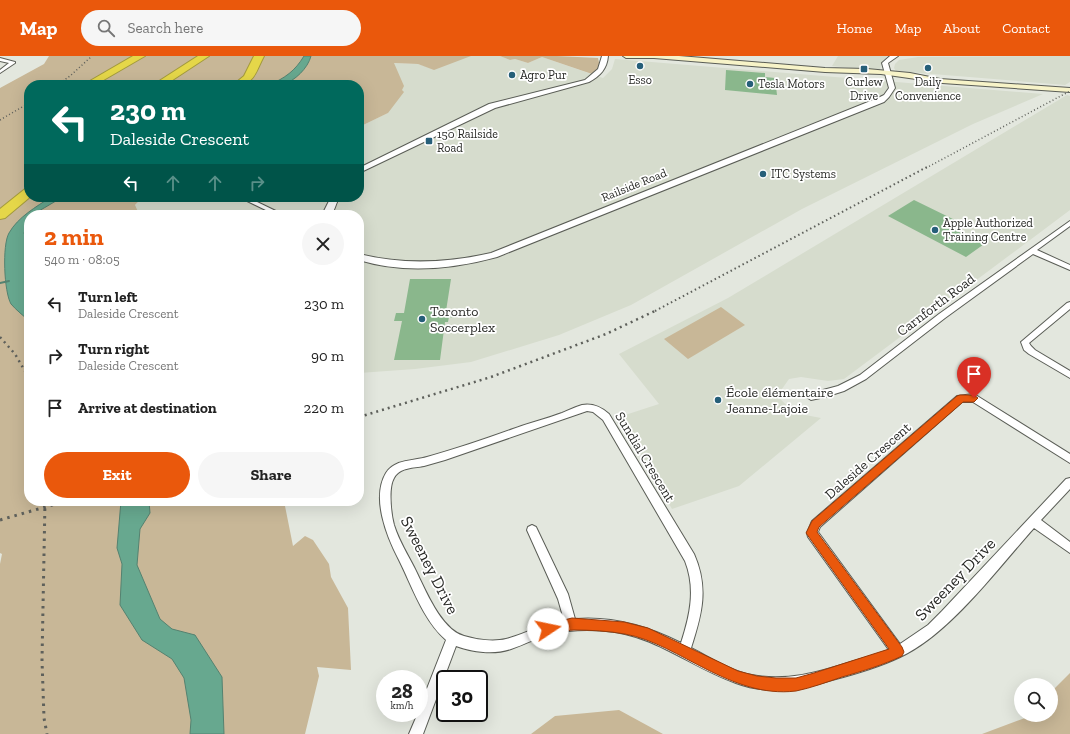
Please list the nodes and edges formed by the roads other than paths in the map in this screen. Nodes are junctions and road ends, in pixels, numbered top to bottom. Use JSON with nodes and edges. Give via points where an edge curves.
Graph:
{"nodes":[{"id":1,"x":133,"y":56,"type":"edge"},
{"id":2,"x":140,"y":56,"type":"edge"},
{"id":3,"x":204,"y":56,"type":"edge"},
{"id":4,"x":214,"y":56,"type":"edge"},
{"id":5,"x":261,"y":56,"type":"edge"},
{"id":6,"x":605,"y":56,"type":"edge"},
{"id":7,"x":626,"y":56,"type":"edge"},
{"id":8,"x":652,"y":56,"type":"edge"},
{"id":9,"x":895,"y":56,"type":"edge"},
{"id":10,"x":0,"y":59,"type":"edge"},
{"id":11,"x":190,"y":71,"type":"junction"},
{"id":12,"x":0,"y":72,"type":"edge"},
{"id":13,"x":888,"y":75,"type":"junction"},
{"id":14,"x":93,"y":80,"type":"edge"},
{"id":15,"x":97,"y":80,"type":"edge"},
{"id":16,"x":166,"y":80,"type":"edge"},
{"id":17,"x":176,"y":80,"type":"edge"},
{"id":18,"x":183,"y":80,"type":"edge"},
{"id":19,"x":245,"y":80,"type":"edge"},
{"id":20,"x":248,"y":80,"type":"edge"},
{"id":21,"x":1070,"y":91,"type":"edge"},
{"id":22,"x":364,"y":169,"type":"edge"},
{"id":23,"x":24,"y":184,"type":"edge"},
{"id":24,"x":24,"y":196,"type":"edge"},
{"id":25,"x":253,"y":202,"type":"edge"},
{"id":26,"x":0,"y":203,"type":"edge"},
{"id":27,"x":269,"y":210,"type":"edge"},
{"id":28,"x":0,"y":215,"type":"edge"},
{"id":29,"x":1070,"y":223,"type":"edge"},
{"id":30,"x":1033,"y":251,"type":"junction"},
{"id":31,"x":364,"y":259,"type":"edge"},
{"id":32,"x":1070,"y":268,"type":"edge"},
{"id":33,"x":1070,"y":305,"type":"edge"},
{"id":34,"x":1070,"y":375,"type":"edge"},
{"id":35,"x":811,"y":396,"type":"dead end"},
{"id":36,"x":1070,"y":459,"type":"edge"},
{"id":37,"x":395,"y":469,"type":"joint"},
{"id":38,"x":1070,"y":482,"type":"edge"},
{"id":39,"x":1033,"y":521,"type":"junction"},
{"id":40,"x":532,"y":530,"type":"dead end"},
{"id":41,"x":1070,"y":548,"type":"edge"},
{"id":42,"x":572,"y":624,"type":"junction"},
{"id":43,"x":453,"y":638,"type":"junction"},
{"id":44,"x":684,"y":651,"type":"junction"},
{"id":45,"x":898,"y":652,"type":"junction"},
{"id":46,"x":416,"y":734,"type":"edge"}],
"edges":[{"from":1,"to":14,"type":"highway"},
{"from":2,"to":15,"type":"highway"},
{"from":3,"to":16,"type":"highway"},
{"from":4,"to":11,"type":"highway"},
{"from":5,"to":19,"type":"highway"},
{"from":5,"to":20,"type":"highway"},
{"from":6,"to":22,"type":"street","via":[[604,67],[587,81],[499,103]]},
{"from":7,"to":8,"type":"main road"},
{"from":8,"to":13,"type":"main road","via":[[838,73]]},
{"from":9,"to":13,"type":"street","via":[[885,63]]},
{"from":10,"to":12,"type":"street","via":[[13,63]]},
{"from":11,"to":17,"type":"highway"},
{"from":11,"to":18,"type":"highway"},
{"from":13,"to":21,"type":"main road"},
{"from":13,"to":31,"type":"street","name":"Railside Road","via":[[891,91],[881,100],[494,254],[450,263],[401,264]]},
{"from":23,"to":26,"type":"highway"},
{"from":24,"to":28,"type":"highway"},
{"from":25,"to":27,"type":"street"},
{"from":29,"to":30,"type":"street","name":"Carnforth Road"},
{"from":30,"to":32,"type":"street"},
{"from":30,"to":35,"type":"street","name":"Carnforth Road","via":[[863,377],[841,389]]},
{"from":33,"to":34,"type":"street","via":[[1025,342],[1032,352]]},
{"from":36,"to":45,"type":"street","name":"Daleside Crescent","via":[[974,398],[960,399],[816,524],[812,533]]},
{"from":37,"to":43,"type":"street","name":"Sweeney Drive","via":[[388,480],[385,503],[391,533],[430,608]]},
{"from":37,"to":44,"type":"street","name":"Sundial Crescent","via":[[425,462],[566,415],[577,409],[585,407],[600,411],[606,417],[696,571],[697,602]]},
{"from":38,"to":39,"type":"street","name":"Sweeney Drive"},
{"from":39,"to":41,"type":"street"},
{"from":39,"to":45,"type":"street","name":"Sweeney Drive","via":[[950,613],[918,640]]},
{"from":40,"to":42,"type":"street","via":[[564,598]]},
{"from":42,"to":43,"type":"street","name":"Sweeney Drive","via":[[548,629],[504,645],[472,644]]},
{"from":42,"to":44,"type":"street","name":"Sweeney Drive","via":[[644,632]]},
{"from":43,"to":46,"type":"street"},
{"from":44,"to":45,"type":"street","name":"Sweeney Drive","via":[[737,678],[776,685],[814,680]]}]}
